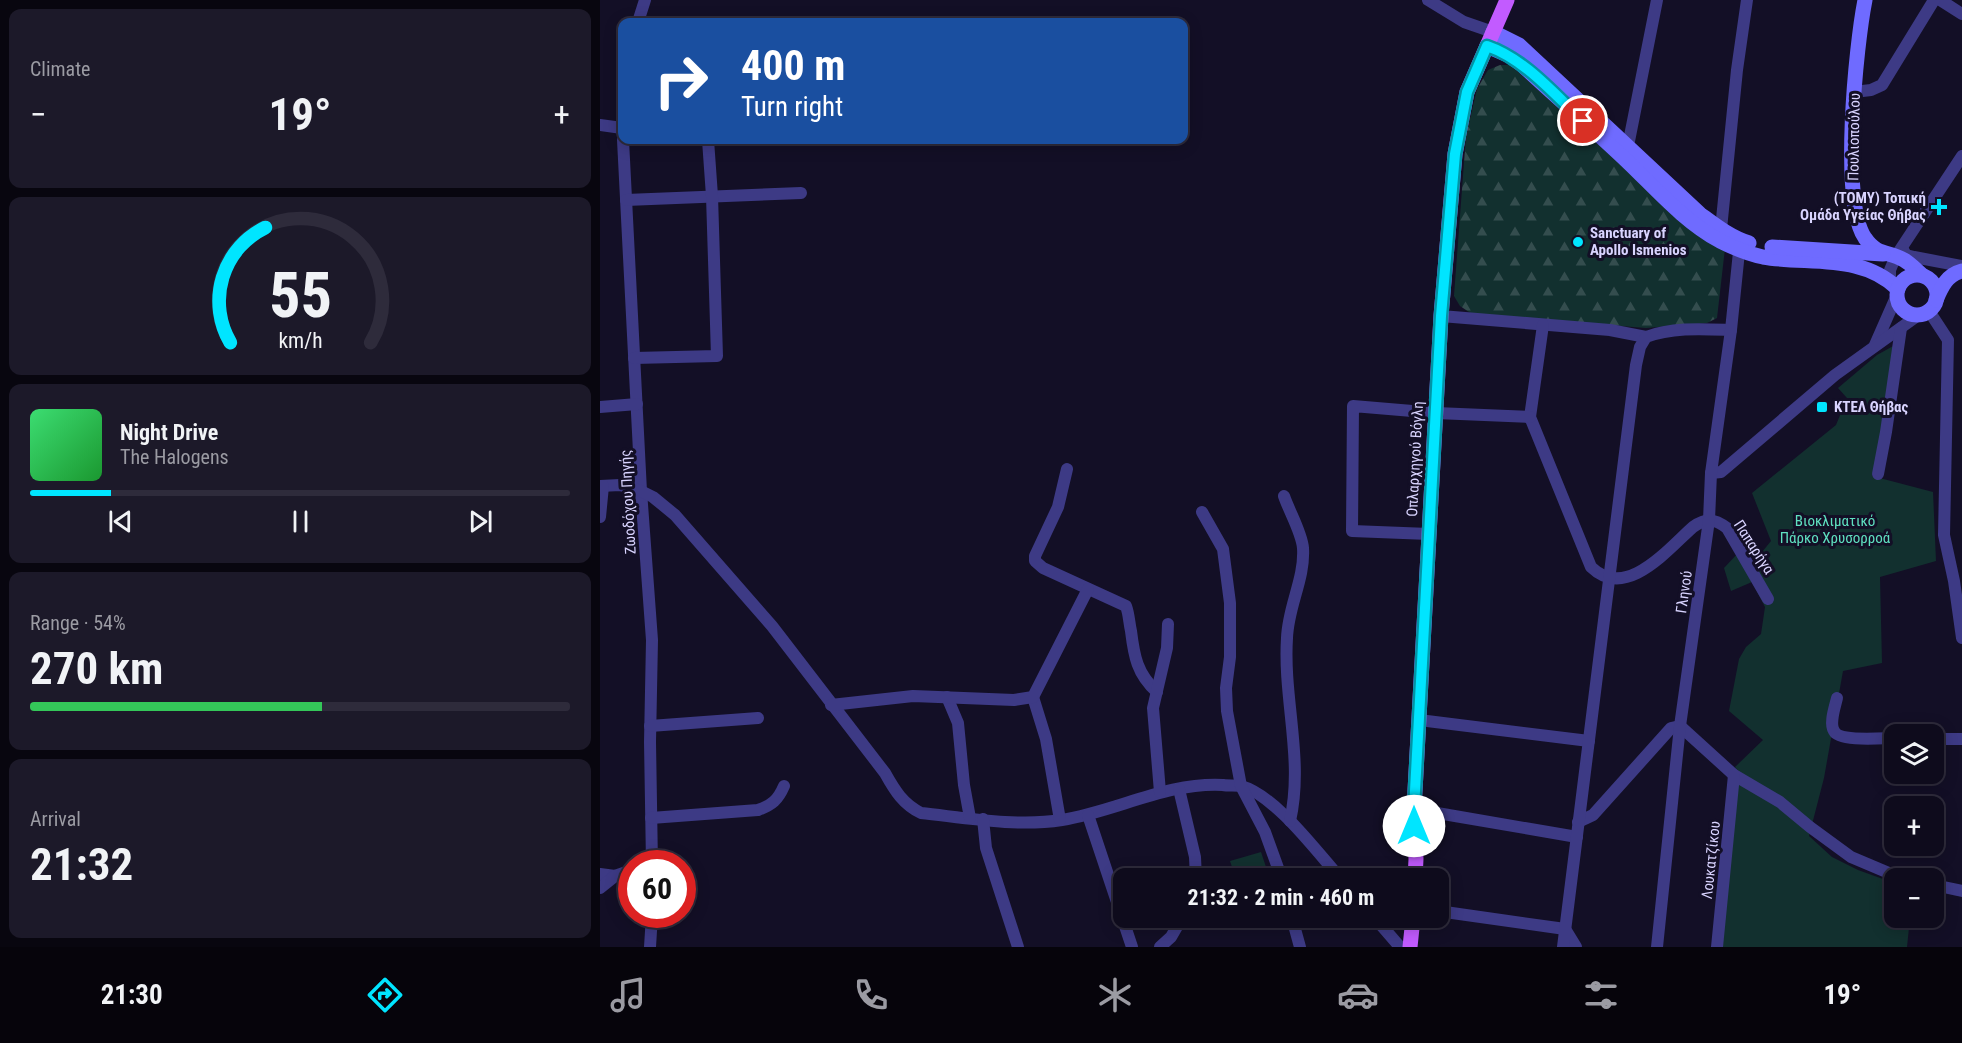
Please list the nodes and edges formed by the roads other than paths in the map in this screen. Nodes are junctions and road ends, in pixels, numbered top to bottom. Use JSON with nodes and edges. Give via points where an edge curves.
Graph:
{"nodes":[{"id":1,"x":645,"y":0,"type":"edge"},
{"id":2,"x":1428,"y":0,"type":"edge"},
{"id":3,"x":1507,"y":0,"type":"edge"},
{"id":4,"x":1657,"y":0,"type":"edge"},
{"id":5,"x":1747,"y":0,"type":"edge"},
{"id":6,"x":1865,"y":0,"type":"edge"},
{"id":7,"x":1934,"y":0,"type":"edge"},
{"id":8,"x":1940,"y":0,"type":"edge"},
{"id":9,"x":1962,"y":14,"type":"edge"},
{"id":10,"x":639,"y":18,"type":"edge"},
{"id":11,"x":1490,"y":39,"type":"junction"},
{"id":12,"x":1854,"y":92,"type":"junction"},
{"id":13,"x":600,"y":125,"type":"edge"},
{"id":14,"x":618,"y":127,"type":"edge"},
{"id":15,"x":623,"y":144,"type":"edge"},
{"id":16,"x":708,"y":144,"type":"edge"},
{"id":17,"x":1631,"y":154,"type":"junction"},
{"id":18,"x":1962,"y":156,"type":"edge"},
{"id":19,"x":801,"y":193,"type":"dead end"},
{"id":20,"x":712,"y":196,"type":"junction"},
{"id":21,"x":626,"y":200,"type":"junction"},
{"id":22,"x":1721,"y":229,"type":"junction"},
{"id":23,"x":1739,"y":245,"type":"junction"},
{"id":24,"x":1893,"y":252,"type":"junction"},
{"id":25,"x":1962,"y":266,"type":"edge"},
{"id":26,"x":1962,"y":271,"type":"edge"},
{"id":27,"x":1922,"y":275,"type":"junction"},
{"id":28,"x":1895,"y":288,"type":"junction"},
{"id":29,"x":1928,"y":308,"type":"junction"},
{"id":30,"x":1441,"y":316,"type":"junction"},
{"id":31,"x":1543,"y":325,"type":"junction"},
{"id":32,"x":1901,"y":328,"type":"junction"},
{"id":33,"x":1731,"y":330,"type":"junction"},
{"id":34,"x":1646,"y":337,"type":"junction"},
{"id":35,"x":1948,"y":340,"type":"junction"},
{"id":36,"x":1875,"y":345,"type":"junction"},
{"id":37,"x":1962,"y":345,"type":"edge"},
{"id":38,"x":634,"y":358,"type":"junction"},
{"id":39,"x":637,"y":404,"type":"junction"},
{"id":40,"x":600,"y":407,"type":"edge"},
{"id":41,"x":1436,"y":413,"type":"junction"},
{"id":42,"x":1530,"y":417,"type":"junction"},
{"id":43,"x":1067,"y":469,"type":"dead end"},
{"id":44,"x":1711,"y":473,"type":"junction"},
{"id":45,"x":1878,"y":474,"type":"dead end"},
{"id":46,"x":602,"y":486,"type":"edge"},
{"id":47,"x":641,"y":491,"type":"junction"},
{"id":48,"x":1284,"y":496,"type":"dead end"},
{"id":49,"x":1202,"y":512,"type":"dead end"},
{"id":50,"x":600,"y":517,"type":"edge"},
{"id":51,"x":1709,"y":520,"type":"junction"},
{"id":52,"x":1429,"y":534,"type":"junction"},
{"id":53,"x":1948,"y":553,"type":"junction"},
{"id":54,"x":1962,"y":555,"type":"edge"},
{"id":55,"x":1609,"y":579,"type":"junction"},
{"id":56,"x":1088,"y":589,"type":"junction"},
{"id":57,"x":1768,"y":598,"type":"dead end"},
{"id":58,"x":1168,"y":624,"type":"dead end"},
{"id":59,"x":1962,"y":638,"type":"edge"},
{"id":60,"x":1157,"y":692,"type":"junction"},
{"id":61,"x":948,"y":697,"type":"junction"},
{"id":62,"x":1033,"y":697,"type":"junction"},
{"id":63,"x":1837,"y":698,"type":"dead end"},
{"id":64,"x":831,"y":705,"type":"junction"},
{"id":65,"x":758,"y":718,"type":"dead end"},
{"id":66,"x":1419,"y":720,"type":"junction"},
{"id":67,"x":650,"y":726,"type":"junction"},
{"id":68,"x":1680,"y":726,"type":"junction"},
{"id":69,"x":1884,"y":738,"type":"edge"},
{"id":70,"x":1944,"y":739,"type":"edge"},
{"id":71,"x":1962,"y":739,"type":"edge"},
{"id":72,"x":1589,"y":741,"type":"junction"},
{"id":73,"x":1734,"y":775,"type":"junction"},
{"id":74,"x":784,"y":786,"type":"dead end"},
{"id":75,"x":1241,"y":786,"type":"junction"},
{"id":76,"x":1179,"y":789,"type":"junction"},
{"id":77,"x":1160,"y":792,"type":"junction"},
{"id":78,"x":1414,"y":809,"type":"junction"},
{"id":79,"x":1088,"y":815,"type":"junction"},
{"id":80,"x":651,"y":818,"type":"junction"},
{"id":81,"x":977,"y":819,"type":"junction"},
{"id":82,"x":1060,"y":820,"type":"junction"},
{"id":83,"x":1290,"y":821,"type":"junction"},
{"id":84,"x":1578,"y":822,"type":"junction"},
{"id":85,"x":1577,"y":837,"type":"junction"},
{"id":86,"x":652,"y":850,"type":"edge"},
{"id":87,"x":1196,"y":868,"type":"edge"},
{"id":88,"x":1278,"y":868,"type":"edge"},
{"id":89,"x":1331,"y":868,"type":"edge"},
{"id":90,"x":1416,"y":868,"type":"edge"},
{"id":91,"x":1884,"y":871,"type":"edge"},
{"id":92,"x":600,"y":874,"type":"edge"},
{"id":93,"x":618,"y":875,"type":"edge"},
{"id":94,"x":615,"y":876,"type":"junction"},
{"id":95,"x":1944,"y":887,"type":"edge"},
{"id":96,"x":600,"y":888,"type":"edge"},
{"id":97,"x":1962,"y":891,"type":"edge"},
{"id":98,"x":1449,"y":913,"type":"edge"},
{"id":99,"x":651,"y":928,"type":"edge"},
{"id":100,"x":1176,"y":928,"type":"edge"},
{"id":101,"x":1295,"y":928,"type":"edge"},
{"id":102,"x":1384,"y":928,"type":"edge"},
{"id":103,"x":1412,"y":928,"type":"edge"},
{"id":104,"x":1565,"y":929,"type":"junction"},
{"id":105,"x":650,"y":947,"type":"edge"},
{"id":106,"x":1018,"y":947,"type":"edge"},
{"id":107,"x":1132,"y":947,"type":"edge"},
{"id":108,"x":1160,"y":947,"type":"edge"},
{"id":109,"x":1300,"y":947,"type":"edge"},
{"id":110,"x":1400,"y":947,"type":"edge"},
{"id":111,"x":1410,"y":947,"type":"edge"},
{"id":112,"x":1563,"y":947,"type":"edge"},
{"id":113,"x":1576,"y":947,"type":"edge"},
{"id":114,"x":1657,"y":947,"type":"edge"},
{"id":115,"x":1717,"y":947,"type":"edge"}],
"edges":[{"from":1,"to":10,"type":"street"},
{"from":2,"to":11,"type":"street"},
{"from":3,"to":11,"type":"main road","name":"Οπλαρχηγού Βόγλη"},
{"from":4,"to":17,"type":"street"},
{"from":5,"to":22,"type":"street"},
{"from":6,"to":12,"type":"street","name":"Πουλιοπούλου"},
{"from":7,"to":12,"type":"street","via":[[1882,85]]},
{"from":8,"to":9,"type":"street"},
{"from":11,"to":17,"type":"street","via":[[1520,45]]},
{"from":11,"to":30,"type":"main road","name":"Οπλαρχηγού Βόγλη","via":[[1467,92],[1455,154]]},
{"from":12,"to":24,"type":"street","name":"Πουλιοπούλου","via":[[1855,211],[1868,242]]},
{"from":13,"to":14,"type":"street"},
{"from":15,"to":21,"type":"street","name":"Ζωοδόχου Πηγής"},
{"from":16,"to":20,"type":"street"},
{"from":17,"to":22,"type":"street"},
{"from":17,"to":23,"type":"street","via":[[1691,221],[1707,234]]},
{"from":18,"to":24,"type":"street"},
{"from":19,"to":20,"type":"street"},
{"from":20,"to":21,"type":"street"},
{"from":20,"to":38,"type":"street","via":[[717,356]]},
{"from":21,"to":38,"type":"street","name":"Ζωοδόχου Πηγής"},
{"from":22,"to":23,"type":"street"},
{"from":23,"to":24,"type":"street"},
{"from":23,"to":28,"type":"street","via":[[1763,256],[1860,266]]},
{"from":23,"to":33,"type":"street","name":"Γληνού"},
{"from":24,"to":25,"type":"street"},
{"from":24,"to":27,"type":"street","name":"Πουλιοπούλου"},
{"from":24,"to":28,"type":"street","via":[[1890,270]]},
{"from":26,"to":29,"type":"street","via":[[1949,277]]},
{"from":27,"to":28,"type":"street","via":[[1907,277]]},
{"from":27,"to":29,"type":"street","via":[[1936,287]]},
{"from":28,"to":29,"type":"street","via":[[1904,310],[1912,314]]},
{"from":28,"to":36,"type":"street"},
{"from":29,"to":32,"type":"street"},
{"from":29,"to":35,"type":"street"},
{"from":30,"to":31,"type":"street"},
{"from":30,"to":41,"type":"main road","name":"Οπλαρχηγού Βόγλη"},
{"from":31,"to":34,"type":"street"},
{"from":31,"to":42,"type":"street"},
{"from":32,"to":36,"type":"street"},
{"from":32,"to":45,"type":"street"},
{"from":33,"to":34,"type":"street","via":[[1687,329]]},
{"from":33,"to":44,"type":"street","name":"Γληνού"},
{"from":34,"to":55,"type":"street","via":[[1636,365]]},
{"from":35,"to":37,"type":"street"},
{"from":35,"to":53,"type":"street","via":[[1944,535]]},
{"from":36,"to":44,"type":"street","via":[[1721,472]]},
{"from":38,"to":39,"type":"street","name":"Ζωοδόχου Πηγής"},
{"from":39,"to":40,"type":"street"},
{"from":39,"to":47,"type":"street","name":"Ζωοδόχου Πηγής"},
{"from":41,"to":42,"type":"street"},
{"from":41,"to":52,"type":"main road","name":"Οπλαρχηγού Βόγλη"},
{"from":41,"to":52,"type":"street","via":[[1353,406],[1352,531]]},
{"from":42,"to":55,"type":"street","via":[[1592,567]]},
{"from":43,"to":56,"type":"street","via":[[1058,507],[1035,561]]},
{"from":44,"to":51,"type":"street","name":"Γληνού"},
{"from":46,"to":47,"type":"street","via":[[620,485]]},
{"from":46,"to":50,"type":"street"},
{"from":47,"to":64,"type":"street","via":[[675,515],[772,626]]},
{"from":47,"to":67,"type":"street","name":"Ζωοδόχου Πηγής","via":[[652,640]]},
{"from":48,"to":83,"type":"street","via":[[1302,543],[1304,563],[1288,618],[1286,640],[1296,773]]},
{"from":49,"to":75,"type":"street","via":[[1223,549],[1230,603],[1227,711]]},
{"from":51,"to":55,"type":"street","via":[[1693,527],[1644,570]]},
{"from":51,"to":57,"type":"street","name":"Παπαρήγα","via":[[1726,528]]},
{"from":51,"to":68,"type":"street","name":"Γληνού"},
{"from":52,"to":66,"type":"main road","name":"Οπλαρχηγού Βόγλη"},
{"from":53,"to":54,"type":"street"},
{"from":53,"to":59,"type":"street"},
{"from":55,"to":72,"type":"street"},
{"from":56,"to":60,"type":"street","via":[[1126,606],[1138,668],[1144,681]]},
{"from":56,"to":62,"type":"street"},
{"from":58,"to":60,"type":"street"},
{"from":60,"to":77,"type":"street","via":[[1153,708]]},
{"from":61,"to":62,"type":"street"},
{"from":61,"to":64,"type":"street","via":[[913,696]]},
{"from":61,"to":81,"type":"street","via":[[958,723],[964,785]]},
{"from":62,"to":82,"type":"street","via":[[1046,740]]},
{"from":63,"to":69,"type":"street","via":[[1833,722],[1837,735]]},
{"from":64,"to":81,"type":"street","via":[[909,807],[921,813]]},
{"from":65,"to":67,"type":"street"},
{"from":66,"to":72,"type":"street"},
{"from":66,"to":78,"type":"main road","name":"Οπλαρχηγού Βόγλη"},
{"from":67,"to":80,"type":"street","name":"Ζωοδόχου Πηγής"},
{"from":68,"to":73,"type":"street"},
{"from":68,"to":84,"type":"street","via":[[1671,728],[1593,815]]},
{"from":68,"to":114,"type":"street","name":"Γληνού"},
{"from":70,"to":71,"type":"street"},
{"from":72,"to":84,"type":"street"},
{"from":73,"to":91,"type":"street","via":[[1780,802],[1851,857]]},
{"from":73,"to":115,"type":"street","name":"Λουκατζίκου"},
{"from":74,"to":80,"type":"street","via":[[772,805],[758,810]]},
{"from":75,"to":76,"type":"street"},
{"from":75,"to":83,"type":"street","via":[[1267,800]]},
{"from":75,"to":88,"type":"street"},
{"from":76,"to":77,"type":"street"},
{"from":76,"to":87,"type":"street"},
{"from":77,"to":79,"type":"street"},
{"from":78,"to":85,"type":"street"},
{"from":78,"to":90,"type":"main road","name":"Οπλαρχηγού Βόγλη"},
{"from":79,"to":82,"type":"street"},
{"from":79,"to":107,"type":"street"},
{"from":80,"to":86,"type":"street","name":"Ζωοδόχου Πηγής"},
{"from":81,"to":82,"type":"street"},
{"from":81,"to":106,"type":"street"},
{"from":83,"to":89,"type":"street"},
{"from":84,"to":85,"type":"street"},
{"from":85,"to":104,"type":"street"},
{"from":92,"to":94,"type":"street"},
{"from":93,"to":94,"type":"street"},
{"from":94,"to":96,"type":"street"},
{"from":95,"to":97,"type":"street"},
{"from":98,"to":104,"type":"street"},
{"from":99,"to":105,"type":"street"},
{"from":100,"to":108,"type":"street"},
{"from":101,"to":109,"type":"street"},
{"from":102,"to":110,"type":"street"},
{"from":103,"to":111,"type":"main road"},
{"from":104,"to":112,"type":"street"},
{"from":104,"to":113,"type":"street"}]}
